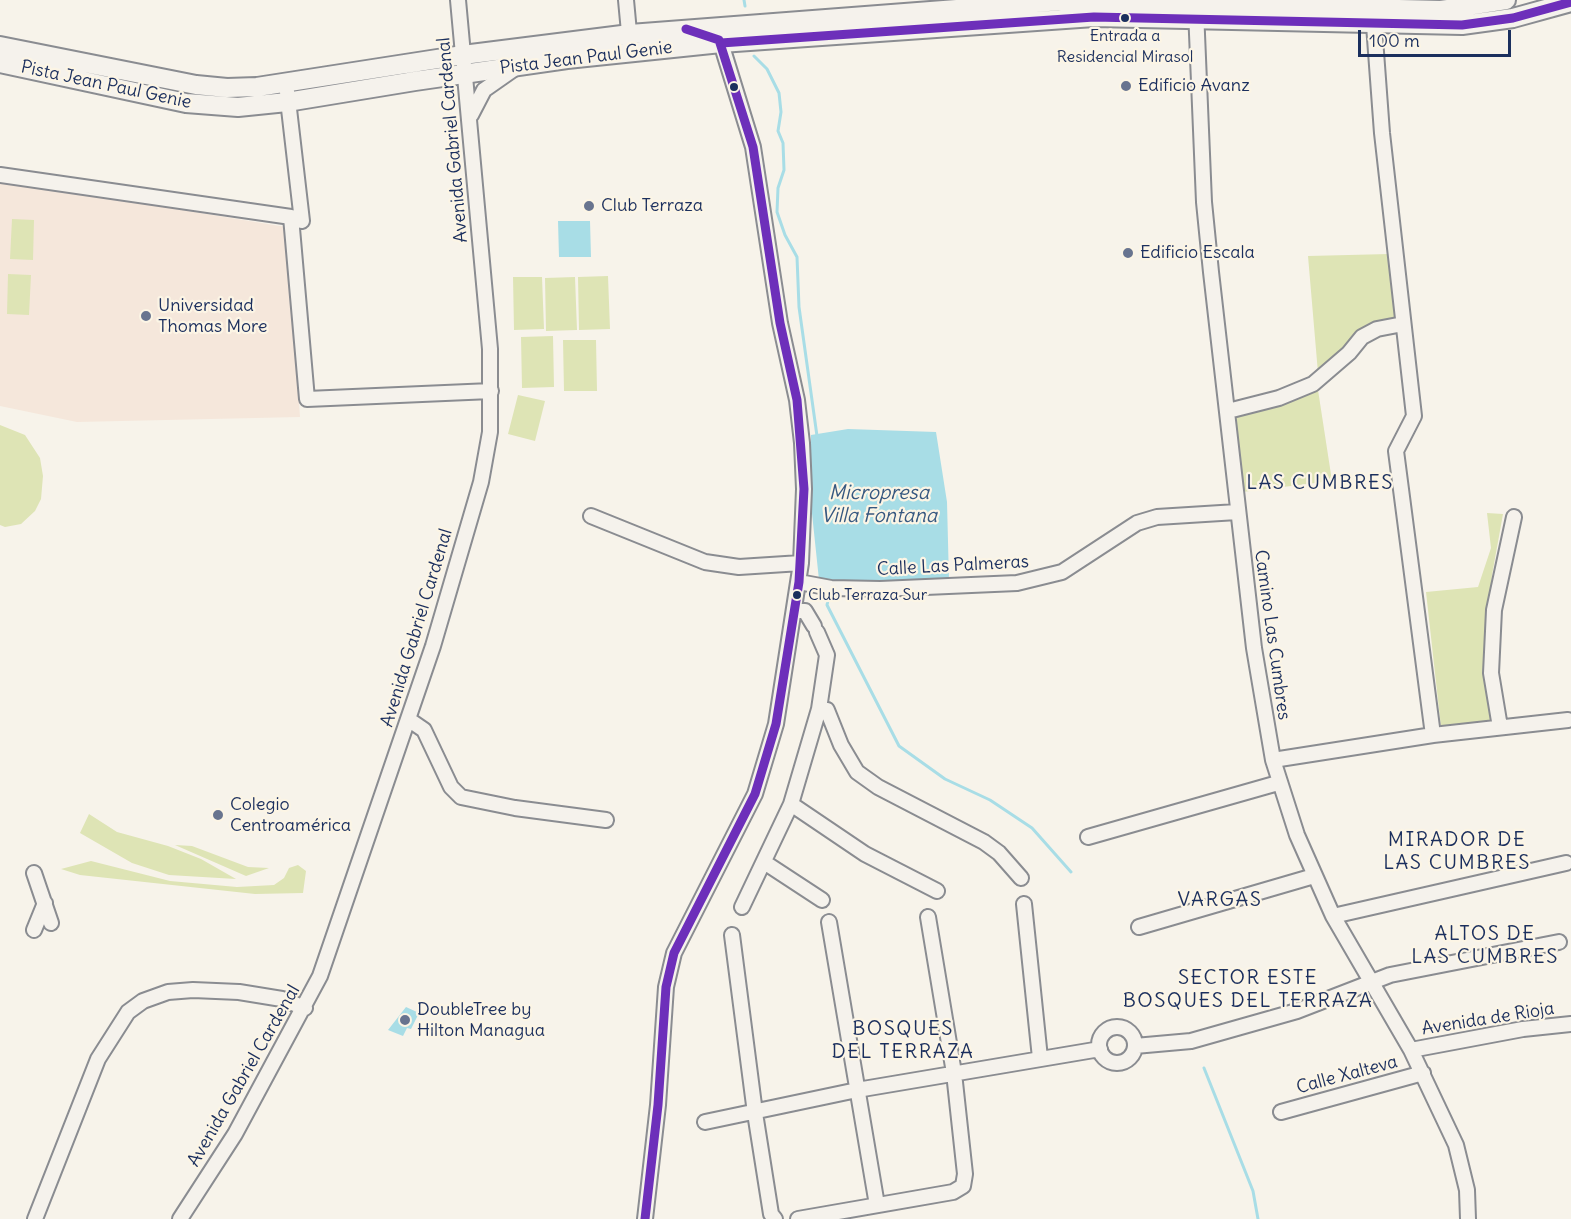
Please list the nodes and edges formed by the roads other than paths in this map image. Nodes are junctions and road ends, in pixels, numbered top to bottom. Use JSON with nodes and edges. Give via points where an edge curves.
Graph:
{"nodes":[{"id":1,"x":458,"y":0,"type":"edge"},
{"id":2,"x":627,"y":0,"type":"edge"},
{"id":3,"x":1506,"y":0,"type":"edge"},
{"id":4,"x":1571,"y":2,"type":"edge"},
{"id":5,"x":1394,"y":5,"type":"edge"},
{"id":6,"x":1098,"y":6,"type":"edge"},
{"id":7,"x":1196,"y":10,"type":"edge"},
{"id":8,"x":811,"y":20,"type":"junction"},
{"id":9,"x":1490,"y":22,"type":"junction"},
{"id":10,"x":1314,"y":23,"type":"junction"},
{"id":11,"x":1374,"y":25,"type":"junction"},
{"id":12,"x":686,"y":29,"type":"junction"},
{"id":13,"x":630,"y":42,"type":"junction"},
{"id":14,"x":721,"y":43,"type":"junction"},
{"id":15,"x":0,"y":46,"type":"edge"},
{"id":16,"x":0,"y":63,"type":"edge"},
{"id":17,"x":464,"y":64,"type":"junction"},
{"id":18,"x":522,"y":65,"type":"junction"},
{"id":19,"x":286,"y":83,"type":"junction"},
{"id":20,"x":287,"y":102,"type":"junction"},
{"id":21,"x":470,"y":116,"type":"junction"},
{"id":22,"x":0,"y":175,"type":"edge"},
{"id":23,"x":302,"y":221,"type":"dead end"},
{"id":24,"x":1403,"y":324,"type":"junction"},
{"id":25,"x":490,"y":391,"type":"junction"},
{"id":26,"x":1228,"y":411,"type":"junction"},
{"id":27,"x":1237,"y":512,"type":"junction"},
{"id":28,"x":591,"y":516,"type":"dead end"},
{"id":29,"x":1514,"y":517,"type":"dead end"},
{"id":30,"x":801,"y":563,"type":"junction"},
{"id":31,"x":799,"y":582,"type":"junction"},
{"id":32,"x":795,"y":611,"type":"junction"},
{"id":33,"x":819,"y":709,"type":"junction"},
{"id":34,"x":408,"y":719,"type":"junction"},
{"id":35,"x":1568,"y":720,"type":"dead end"},
{"id":36,"x":1500,"y":727,"type":"junction"},
{"id":37,"x":1433,"y":735,"type":"junction"},
{"id":38,"x":1273,"y":760,"type":"junction"},
{"id":39,"x":1278,"y":783,"type":"junction"},
{"id":40,"x":791,"y":804,"type":"junction"},
{"id":41,"x":606,"y":820,"type":"dead end"},
{"id":42,"x":1088,"y":837,"type":"dead end"},
{"id":43,"x":764,"y":862,"type":"junction"},
{"id":44,"x":1566,"y":863,"type":"dead end"},
{"id":45,"x":34,"y":873,"type":"dead end"},
{"id":46,"x":1314,"y":876,"type":"junction"},
{"id":47,"x":1021,"y":878,"type":"dead end"},
{"id":48,"x":937,"y":891,"type":"dead end"},
{"id":49,"x":822,"y":900,"type":"dead end"},
{"id":50,"x":45,"y":903,"type":"junction"},
{"id":51,"x":1024,"y":904,"type":"dead end"},
{"id":52,"x":742,"y":907,"type":"dead end"},
{"id":53,"x":1333,"y":916,"type":"junction"},
{"id":54,"x":928,"y":917,"type":"dead end"},
{"id":55,"x":829,"y":922,"type":"dead end"},
{"id":56,"x":51,"y":923,"type":"dead end"},
{"id":57,"x":1139,"y":927,"type":"dead end"},
{"id":58,"x":34,"y":930,"type":"dead end"},
{"id":59,"x":732,"y":935,"type":"dead end"},
{"id":60,"x":1559,"y":942,"type":"dead end"},
{"id":61,"x":1370,"y":980,"type":"junction"},
{"id":62,"x":305,"y":1008,"type":"junction"},
{"id":63,"x":1571,"y":1024,"type":"edge"},
{"id":64,"x":1135,"y":1046,"type":"junction"},
{"id":65,"x":1100,"y":1048,"type":"junction"},
{"id":66,"x":1412,"y":1050,"type":"junction"},
{"id":67,"x":1040,"y":1058,"type":"junction"},
{"id":68,"x":954,"y":1073,"type":"junction"},
{"id":69,"x":1423,"y":1073,"type":"junction"},
{"id":70,"x":857,"y":1090,"type":"junction"},
{"id":71,"x":1281,"y":1112,"type":"dead end"},
{"id":72,"x":755,"y":1113,"type":"junction"},
{"id":73,"x":705,"y":1122,"type":"dead end"},
{"id":74,"x":877,"y":1205,"type":"junction"},
{"id":75,"x":35,"y":1219,"type":"edge"},
{"id":76,"x":180,"y":1219,"type":"edge"},
{"id":77,"x":645,"y":1219,"type":"edge"},
{"id":78,"x":775,"y":1219,"type":"edge"},
{"id":79,"x":798,"y":1219,"type":"edge"},
{"id":80,"x":1468,"y":1219,"type":"edge"}],
"edges":[{"from":1,"to":17,"type":"street","name":"Avenida Gabriel Cardenal"},
{"from":2,"to":13,"type":"street"},
{"from":3,"to":5,"type":"main road","via":[[1463,9]]},
{"from":4,"to":9,"type":"main road","name":"Pista Jean Paul Genie"},
{"from":5,"to":7,"type":"main road","via":[[1297,8],[1275,13]]},
{"from":5,"to":9,"type":"main road","via":[[1402,18]]},
{"from":5,"to":10,"type":"main road","via":[[1386,18],[1333,18]]},
{"from":6,"to":7,"type":"main road","name":"Pista Jean Paul Genie"},
{"from":6,"to":8,"type":"main road","name":"Pista Jean Paul Genie","via":[[1061,1]]},
{"from":6,"to":14,"type":"main road","name":"Pista Jean Paul Genie"},
{"from":7,"to":10,"type":"main road","name":"Pista Jean Paul Genie"},
{"from":7,"to":26,"type":"street","name":"Camino Las Cumbres","via":[[1204,202]]},
{"from":8,"to":12,"type":"main road","name":"Pista Jean Paul Genie"},
{"from":8,"to":14,"type":"main road","via":[[730,33],[722,37]]},
{"from":9,"to":11,"type":"main road","name":"Pista Jean Paul Genie"},
{"from":10,"to":11,"type":"main road","name":"Pista Jean Paul Genie"},
{"from":11,"to":24,"type":"street"},
{"from":12,"to":13,"type":"main road","name":"Pista Jean Paul Genie"},
{"from":12,"to":14,"type":"main road","via":[[711,35]]},
{"from":13,"to":14,"type":"main road","name":"Pista Jean Paul Genie"},
{"from":13,"to":17,"type":"main road","name":"Pista Jean Paul Genie"},
{"from":13,"to":18,"type":"main road","name":"Pista Jean Paul Genie"},
{"from":14,"to":30,"type":"street","via":[[753,147],[780,323],[797,400],[804,489]]},
{"from":15,"to":19,"type":"main road","name":"Pista Jean Paul Genie","via":[[196,86],[227,88]]},
{"from":16,"to":20,"type":"main road","name":"Pista Jean Paul Genie","via":[[186,103],[238,107]]},
{"from":17,"to":18,"type":"main road","name":"Pista Jean Paul Genie"},
{"from":17,"to":19,"type":"main road","name":"Pista Jean Paul Genie"},
{"from":17,"to":20,"type":"main road","name":"Pista Jean Paul Genie"},
{"from":17,"to":21,"type":"street","name":"Avenida Gabriel Cardenal"},
{"from":18,"to":21,"type":"street","via":[[484,90]]},
{"from":19,"to":20,"type":"street"},
{"from":20,"to":23,"type":"street"},
{"from":21,"to":25,"type":"street","name":"Avenida Gabriel Cardenal","via":[[490,349]]},
{"from":22,"to":25,"type":"street","via":[[291,218],[307,399]]},
{"from":24,"to":26,"type":"street","via":[[1377,329],[1362,337],[1313,384],[1279,398]]},
{"from":24,"to":37,"type":"street","via":[[1414,416],[1396,451]]},
{"from":25,"to":34,"type":"street","name":"Avenida Gabriel Cardenal","via":[[490,432],[481,482]]},
{"from":26,"to":27,"type":"street","name":"Camino Las Cumbres"},
{"from":27,"to":31,"type":"street","name":"Calle Las Palmeras","via":[[1157,517],[1137,523],[1062,572],[1017,583],[880,589],[831,588]]},
{"from":27,"to":38,"type":"street","name":"Camino Las Cumbres","via":[[1255,660]]},
{"from":28,"to":30,"type":"street","via":[[705,562],[739,567]]},
{"from":29,"to":36,"type":"street","via":[[1494,610],[1491,673]]},
{"from":30,"to":31,"type":"street"},
{"from":31,"to":32,"type":"street"},
{"from":32,"to":33,"type":"street","via":[[805,611],[827,655]]},
{"from":32,"to":77,"type":"street","via":[[776,724],[755,794],[674,953],[668,976]]},
{"from":33,"to":40,"type":"street"},
{"from":33,"to":47,"type":"street","via":[[827,710],[857,772],[878,788],[984,842]]},
{"from":34,"to":41,"type":"street","via":[[424,730],[451,787],[461,797]]},
{"from":34,"to":62,"type":"street","name":"Avenida Gabriel Cardenal","via":[[320,976]]},
{"from":35,"to":36,"type":"street"},
{"from":36,"to":37,"type":"street"},
{"from":37,"to":38,"type":"street"},
{"from":38,"to":39,"type":"street","name":"Camino Las Cumbres"},
{"from":39,"to":42,"type":"street"},
{"from":39,"to":46,"type":"street","name":"Camino Las Cumbres"},
{"from":40,"to":43,"type":"street"},
{"from":40,"to":48,"type":"street","via":[[865,854]]},
{"from":43,"to":49,"type":"street"},
{"from":43,"to":52,"type":"street"},
{"from":44,"to":53,"type":"street"},
{"from":45,"to":50,"type":"street"},
{"from":46,"to":53,"type":"street","name":"Camino Las Cumbres"},
{"from":46,"to":57,"type":"street"},
{"from":50,"to":56,"type":"street"},
{"from":50,"to":58,"type":"street"},
{"from":51,"to":67,"type":"street"},
{"from":53,"to":61,"type":"street","name":"Camino Las Cumbres"},
{"from":54,"to":68,"type":"street"},
{"from":55,"to":70,"type":"street"},
{"from":59,"to":72,"type":"street"},
{"from":60,"to":61,"type":"street"},
{"from":61,"to":64,"type":"street","via":[[1297,1011],[1191,1041]]},
{"from":61,"to":66,"type":"street","name":"Camino Las Cumbres"},
{"from":62,"to":75,"type":"street","via":[[282,999],[239,992],[193,990],[168,992],[143,1001],[128,1012],[98,1059]]},
{"from":62,"to":76,"type":"street","name":"Avenida Gabriel Cardenal","via":[[235,1134]]},
{"from":63,"to":66,"type":"street","name":"Avenida de Rioja"},
{"from":64,"to":65,"type":"street","via":[[1132,1056],[1113,1063],[1104,1058]]},
{"from":64,"to":65,"type":"street","via":[[1128,1031],[1120,1028],[1105,1033]]},
{"from":65,"to":67,"type":"street"},
{"from":66,"to":69,"type":"street","name":"Camino Las Cumbres"},
{"from":67,"to":68,"type":"street"},
{"from":68,"to":70,"type":"street"},
{"from":68,"to":74,"type":"street","via":[[963,1186],[953,1192]]},
{"from":69,"to":71,"type":"street","name":"Calle Xalteva"},
{"from":69,"to":80,"type":"street","name":"Camino Las Cumbres","via":[[1463,1167]]},
{"from":70,"to":72,"type":"street"},
{"from":70,"to":74,"type":"street"},
{"from":72,"to":73,"type":"street"},
{"from":72,"to":78,"type":"street","via":[[771,1214]]},
{"from":74,"to":79,"type":"street"}]}
